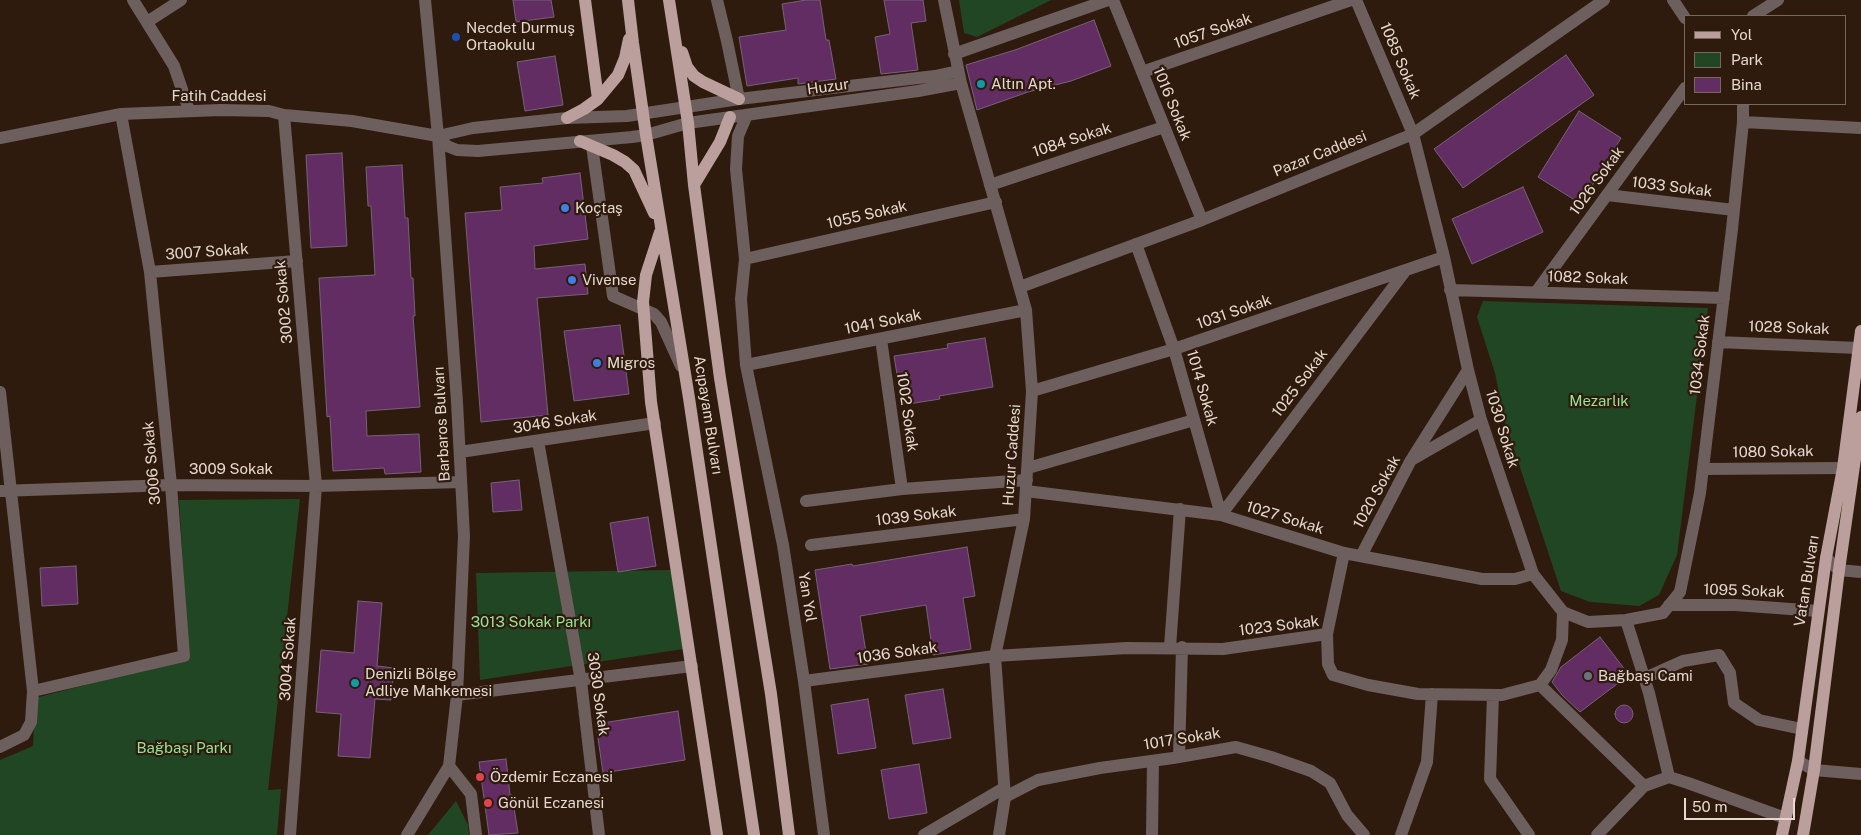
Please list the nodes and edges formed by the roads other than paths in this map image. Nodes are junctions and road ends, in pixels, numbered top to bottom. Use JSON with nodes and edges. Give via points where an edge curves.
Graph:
{"nodes":[{"id":1,"x":133,"y":0,"type":"edge"},
{"id":2,"x":182,"y":0,"type":"edge"},
{"id":3,"x":425,"y":0,"type":"edge"},
{"id":4,"x":585,"y":0,"type":"edge"},
{"id":5,"x":628,"y":0,"type":"edge"},
{"id":6,"x":669,"y":0,"type":"edge"},
{"id":7,"x":673,"y":0,"type":"edge"},
{"id":8,"x":717,"y":0,"type":"edge"},
{"id":9,"x":944,"y":0,"type":"edge"},
{"id":10,"x":1108,"y":0,"type":"edge"},
{"id":11,"x":1113,"y":0,"type":"edge"},
{"id":12,"x":1351,"y":0,"type":"edge"},
{"id":13,"x":1356,"y":0,"type":"edge"},
{"id":14,"x":1604,"y":0,"type":"edge"},
{"id":15,"x":1673,"y":0,"type":"edge"},
{"id":16,"x":1778,"y":0,"type":"edge"},
{"id":17,"x":1755,"y":15,"type":"edge"},
{"id":18,"x":1684,"y":16,"type":"edge"},
{"id":19,"x":147,"y":22,"type":"junction"},
{"id":20,"x":672,"y":23,"type":"junction"},
{"id":21,"x":632,"y":30,"type":"junction"},
{"id":22,"x":954,"y":54,"type":"junction"},
{"id":23,"x":1142,"y":72,"type":"junction"},
{"id":24,"x":959,"y":77,"type":"junction"},
{"id":25,"x":1684,"y":89,"type":"edge"},
{"id":26,"x":598,"y":99,"type":"junction"},
{"id":27,"x":739,"y":100,"type":"junction"},
{"id":28,"x":1734,"y":105,"type":"edge"},
{"id":29,"x":1743,"y":105,"type":"edge"},
{"id":30,"x":685,"y":108,"type":"junction"},
{"id":31,"x":189,"y":110,"type":"junction"},
{"id":32,"x":644,"y":113,"type":"junction"},
{"id":33,"x":121,"y":114,"type":"junction"},
{"id":34,"x":284,"y":115,"type":"junction"},
{"id":35,"x":747,"y":115,"type":"junction"},
{"id":36,"x":730,"y":117,"type":"junction"},
{"id":37,"x":567,"y":118,"type":"junction"},
{"id":38,"x":1743,"y":122,"type":"junction"},
{"id":39,"x":688,"y":123,"type":"junction"},
{"id":40,"x":1164,"y":127,"type":"junction"},
{"id":41,"x":1861,"y":128,"type":"edge"},
{"id":42,"x":1412,"y":134,"type":"junction"},
{"id":43,"x":646,"y":135,"type":"junction"},
{"id":44,"x":438,"y":136,"type":"junction"},
{"id":45,"x":0,"y":138,"type":"edge"},
{"id":46,"x":580,"y":141,"type":"junction"},
{"id":47,"x":592,"y":146,"type":"junction"},
{"id":48,"x":694,"y":185,"type":"junction"},
{"id":49,"x":990,"y":185,"type":"junction"},
{"id":50,"x":1607,"y":195,"type":"junction"},
{"id":51,"x":996,"y":202,"type":"junction"},
{"id":52,"x":1734,"y":210,"type":"junction"},
{"id":53,"x":1202,"y":220,"type":"junction"},
{"id":54,"x":661,"y":227,"type":"junction"},
{"id":55,"x":1136,"y":244,"type":"junction"},
{"id":56,"x":1444,"y":257,"type":"junction"},
{"id":57,"x":745,"y":259,"type":"junction"},
{"id":58,"x":297,"y":261,"type":"junction"},
{"id":59,"x":1406,"y":270,"type":"junction"},
{"id":60,"x":150,"y":272,"type":"junction"},
{"id":61,"x":1020,"y":287,"type":"junction"},
{"id":62,"x":1450,"y":290,"type":"junction"},
{"id":63,"x":1536,"y":292,"type":"junction"},
{"id":64,"x":1724,"y":298,"type":"junction"},
{"id":65,"x":644,"y":310,"type":"junction"},
{"id":66,"x":1026,"y":310,"type":"junction"},
{"id":67,"x":1860,"y":337,"type":"edge"},
{"id":68,"x":881,"y":339,"type":"junction"},
{"id":69,"x":1718,"y":342,"type":"junction"},
{"id":70,"x":1174,"y":349,"type":"junction"},
{"id":71,"x":746,"y":365,"type":"junction"},
{"id":72,"x":1468,"y":370,"type":"junction"},
{"id":73,"x":686,"y":376,"type":"junction"},
{"id":74,"x":1032,"y":391,"type":"junction"},
{"id":75,"x":0,"y":392,"type":"edge"},
{"id":76,"x":1861,"y":417,"type":"edge"},
{"id":77,"x":1194,"y":420,"type":"junction"},
{"id":78,"x":1481,"y":420,"type":"junction"},
{"id":79,"x":654,"y":423,"type":"junction"},
{"id":80,"x":538,"y":441,"type":"junction"},
{"id":81,"x":460,"y":452,"type":"junction"},
{"id":82,"x":1411,"y":460,"type":"junction"},
{"id":83,"x":1843,"y":468,"type":"junction"},
{"id":84,"x":1703,"y":469,"type":"junction"},
{"id":85,"x":1027,"y":479,"type":"junction"},
{"id":86,"x":461,"y":482,"type":"junction"},
{"id":87,"x":170,"y":485,"type":"junction"},
{"id":88,"x":316,"y":486,"type":"junction"},
{"id":89,"x":902,"y":489,"type":"junction"},
{"id":90,"x":5,"y":491,"type":"edge"},
{"id":91,"x":806,"y":501,"type":"dead end"},
{"id":92,"x":1180,"y":510,"type":"junction"},
{"id":93,"x":1221,"y":515,"type":"junction"},
{"id":94,"x":1024,"y":519,"type":"junction"},
{"id":95,"x":811,"y":545,"type":"dead end"},
{"id":96,"x":1344,"y":553,"type":"junction"},
{"id":97,"x":1361,"y":556,"type":"junction"},
{"id":98,"x":1826,"y":558,"type":"junction"},
{"id":99,"x":1839,"y":570,"type":"junction"},
{"id":100,"x":1861,"y":572,"type":"edge"},
{"id":101,"x":1533,"y":574,"type":"junction"},
{"id":102,"x":1669,"y":605,"type":"junction"},
{"id":103,"x":1818,"y":611,"type":"junction"},
{"id":104,"x":1563,"y":612,"type":"junction"},
{"id":105,"x":1626,"y":620,"type":"junction"},
{"id":106,"x":1327,"y":634,"type":"junction"},
{"id":107,"x":1176,"y":647,"type":"junction"},
{"id":108,"x":995,"y":656,"type":"junction"},
{"id":109,"x":692,"y":666,"type":"junction"},
{"id":110,"x":1644,"y":678,"type":"junction"},
{"id":111,"x":581,"y":681,"type":"junction"},
{"id":112,"x":804,"y":681,"type":"junction"},
{"id":113,"x":1540,"y":685,"type":"junction"},
{"id":114,"x":33,"y":691,"type":"junction"},
{"id":115,"x":1432,"y":694,"type":"junction"},
{"id":116,"x":457,"y":695,"type":"junction"},
{"id":117,"x":1493,"y":695,"type":"junction"},
{"id":118,"x":1802,"y":729,"type":"junction"},
{"id":119,"x":0,"y":747,"type":"edge"},
{"id":120,"x":1179,"y":757,"type":"junction"},
{"id":121,"x":1153,"y":761,"type":"junction"},
{"id":122,"x":1798,"y":761,"type":"junction"},
{"id":123,"x":449,"y":766,"type":"junction"},
{"id":124,"x":1814,"y":770,"type":"junction"},
{"id":125,"x":1861,"y":774,"type":"edge"},
{"id":126,"x":1669,"y":777,"type":"junction"},
{"id":127,"x":1644,"y":786,"type":"junction"},
{"id":128,"x":1004,"y":793,"type":"junction"},
{"id":129,"x":1785,"y":818,"type":"junction"},
{"id":130,"x":290,"y":835,"type":"edge"},
{"id":131,"x":407,"y":835,"type":"edge"},
{"id":132,"x":476,"y":835,"type":"edge"},
{"id":133,"x":599,"y":835,"type":"edge"},
{"id":134,"x":717,"y":835,"type":"edge"},
{"id":135,"x":754,"y":835,"type":"edge"},
{"id":136,"x":789,"y":835,"type":"edge"},
{"id":137,"x":824,"y":835,"type":"edge"},
{"id":138,"x":924,"y":835,"type":"edge"},
{"id":139,"x":999,"y":835,"type":"edge"},
{"id":140,"x":1152,"y":835,"type":"edge"},
{"id":141,"x":1364,"y":835,"type":"edge"},
{"id":142,"x":1402,"y":835,"type":"edge"},
{"id":143,"x":1529,"y":835,"type":"edge"},
{"id":144,"x":1597,"y":835,"type":"edge"},
{"id":145,"x":1782,"y":835,"type":"edge"},
{"id":146,"x":1803,"y":835,"type":"edge"}],
"edges":[{"from":1,"to":19,"type":"street"},
{"from":2,"to":19,"type":"street"},
{"from":3,"to":44,"type":"street","name":"Barbaros Bulvarı"},
{"from":4,"to":26,"type":"main road"},
{"from":5,"to":21,"type":"main road","name":"Acıpayam Bulvarı"},
{"from":6,"to":20,"type":"main road","name":"Acıpayam Bulvarı"},
{"from":7,"to":20,"type":"main road"},
{"from":8,"to":27,"type":"street"},
{"from":9,"to":22,"type":"street"},
{"from":10,"to":22,"type":"street"},
{"from":11,"to":23,"type":"street","name":"1016 Sokak"},
{"from":12,"to":23,"type":"street","name":"1057 Sokak"},
{"from":13,"to":42,"type":"street","name":"1085 Sokak"},
{"from":14,"to":42,"type":"street","name":"Pazar Caddesi"},
{"from":15,"to":18,"type":"street"},
{"from":16,"to":17,"type":"street"},
{"from":19,"to":31,"type":"street","via":[[174,66]]},
{"from":20,"to":27,"type":"main road","via":[[687,66],[694,76]]},
{"from":20,"to":30,"type":"main road","name":"Acıpayam Bulvarı"},
{"from":21,"to":26,"type":"main road","via":[[618,75]]},
{"from":21,"to":32,"type":"main road","name":"Acıpayam Bulvarı"},
{"from":22,"to":24,"type":"street"},
{"from":23,"to":40,"type":"street","name":"1016 Sokak"},
{"from":24,"to":27,"type":"street","name":"Huzur"},
{"from":24,"to":35,"type":"street","name":"Huzur","via":[[918,91]]},
{"from":24,"to":49,"type":"street","name":"Huzur Caddesi"},
{"from":25,"to":50,"type":"street","name":"1026 Sokak"},
{"from":26,"to":37,"type":"main road"},
{"from":27,"to":30,"type":"street","name":"Huzur"},
{"from":28,"to":38,"type":"street"},
{"from":29,"to":38,"type":"street","name":"1034 Sokak"},
{"from":30,"to":32,"type":"street","name":"Huzur"},
{"from":30,"to":39,"type":"main road","name":"Acıpayam Bulvarı"},
{"from":31,"to":33,"type":"street","name":"Fatih Caddesi"},
{"from":31,"to":34,"type":"street","name":"Fatih Caddesi","via":[[268,111]]},
{"from":32,"to":37,"type":"street","name":"Huzur"},
{"from":32,"to":43,"type":"main road","name":"Acıpayam Bulvarı"},
{"from":33,"to":45,"type":"street","name":"Fatih Caddesi"},
{"from":33,"to":60,"type":"street","name":"3006 Sokak"},
{"from":34,"to":44,"type":"street","name":"Fatih Caddesi","via":[[352,121]]},
{"from":34,"to":58,"type":"street","name":"3002 Sokak"},
{"from":35,"to":36,"type":"street","name":"Huzur"},
{"from":35,"to":57,"type":"street","name":"Yan Yol","via":[[738,136],[736,168]]},
{"from":36,"to":39,"type":"street","name":"Huzur"},
{"from":36,"to":48,"type":"main road","via":[[720,142]]},
{"from":37,"to":44,"type":"street","name":"Huzur","via":[[473,128]]},
{"from":38,"to":41,"type":"street"},
{"from":38,"to":52,"type":"street","name":"1034 Sokak"},
{"from":39,"to":43,"type":"street","name":"Huzur"},
{"from":39,"to":48,"type":"main road","name":"Acıpayam Bulvarı"},
{"from":40,"to":49,"type":"street","name":"1084 Sokak"},
{"from":40,"to":53,"type":"street","name":"1016 Sokak"},
{"from":42,"to":53,"type":"street","name":"Pazar Caddesi"},
{"from":42,"to":56,"type":"street","name":"1030 Sokak"},
{"from":43,"to":46,"type":"street","name":"Huzur"},
{"from":43,"to":54,"type":"main road","name":"Acıpayam Bulvarı"},
{"from":44,"to":46,"type":"street","name":"Huzur","via":[[447,146],[457,150],[478,151]]},
{"from":44,"to":81,"type":"street","name":"Barbaros Bulvarı"},
{"from":46,"to":47,"type":"main road"},
{"from":47,"to":54,"type":"main road","via":[[619,158],[634,170]]},
{"from":47,"to":65,"type":"street","via":[[613,296]]},
{"from":48,"to":136,"type":"main road","name":"Acıpayam Bulvarı","via":[[727,424],[771,694]]},
{"from":49,"to":51,"type":"street","name":"Huzur Caddesi"},
{"from":50,"to":52,"type":"street","name":"1033 Sokak"},
{"from":50,"to":63,"type":"street","name":"1026 Sokak"},
{"from":51,"to":57,"type":"street","name":"1055 Sokak"},
{"from":51,"to":61,"type":"street","name":"Huzur Caddesi"},
{"from":52,"to":64,"type":"street","name":"1034 Sokak"},
{"from":53,"to":55,"type":"street","name":"Pazar Caddesi"},
{"from":54,"to":65,"type":"main road","via":[[646,275]]},
{"from":54,"to":73,"type":"main road","name":"Acıpayam Bulvarı"},
{"from":55,"to":61,"type":"street","name":"Pazar Caddesi"},
{"from":55,"to":70,"type":"street","name":"1014 Sokak"},
{"from":56,"to":59,"type":"street","name":"1031 Sokak"},
{"from":56,"to":62,"type":"street","name":"1030 Sokak"},
{"from":57,"to":71,"type":"street","name":"Yan Yol","via":[[741,299]]},
{"from":58,"to":60,"type":"street","name":"3007 Sokak"},
{"from":58,"to":88,"type":"street","name":"3002 Sokak"},
{"from":59,"to":70,"type":"street","name":"1031 Sokak"},
{"from":59,"to":93,"type":"street","name":"1025 Sokak"},
{"from":60,"to":87,"type":"street","name":"3006 Sokak"},
{"from":61,"to":66,"type":"street","name":"Huzur Caddesi"},
{"from":62,"to":63,"type":"street","name":"1082 Sokak"},
{"from":62,"to":72,"type":"street","name":"1030 Sokak"},
{"from":63,"to":64,"type":"street","name":"1082 Sokak"},
{"from":64,"to":69,"type":"street","name":"1034 Sokak"},
{"from":65,"to":73,"type":"street","via":[[661,322]]},
{"from":65,"to":79,"type":"main road"},
{"from":66,"to":68,"type":"street","name":"1041 Sokak"},
{"from":66,"to":74,"type":"street","name":"Huzur Caddesi"},
{"from":67,"to":69,"type":"street","name":"1028 Sokak"},
{"from":67,"to":83,"type":"main road","name":"Vatan Bulvarı"},
{"from":68,"to":71,"type":"street","name":"1041 Sokak"},
{"from":68,"to":89,"type":"street","name":"1002 Sokak"},
{"from":69,"to":84,"type":"street","name":"1034 Sokak"},
{"from":70,"to":74,"type":"street","name":"1031 Sokak"},
{"from":70,"to":77,"type":"street","name":"1014 Sokak"},
{"from":71,"to":112,"type":"street","name":"Yan Yol","via":[[783,545]]},
{"from":72,"to":78,"type":"street","name":"1030 Sokak"},
{"from":72,"to":82,"type":"street"},
{"from":73,"to":135,"type":"main road","name":"Acıpayam Bulvarı"},
{"from":74,"to":85,"type":"street","name":"Huzur Caddesi"},
{"from":75,"to":90,"type":"street"},
{"from":76,"to":99,"type":"main road","name":"Vatan Bulvarı"},
{"from":77,"to":85,"type":"street"},
{"from":77,"to":93,"type":"street","name":"1014 Sokak"},
{"from":78,"to":82,"type":"street","name":"1020 Sokak"},
{"from":78,"to":101,"type":"street","name":"1030 Sokak"},
{"from":79,"to":80,"type":"street","name":"3046 Sokak"},
{"from":79,"to":109,"type":"main road"},
{"from":80,"to":81,"type":"street","name":"3046 Sokak"},
{"from":80,"to":111,"type":"street","name":"3030 Sokak"},
{"from":81,"to":86,"type":"street","name":"Barbaros Bulvarı"},
{"from":82,"to":97,"type":"street","name":"1020 Sokak"},
{"from":83,"to":84,"type":"street","name":"1080 Sokak"},
{"from":83,"to":98,"type":"main road","name":"Vatan Bulvarı"},
{"from":84,"to":102,"type":"street","name":"1034 Sokak","via":[[1680,592]]},
{"from":85,"to":89,"type":"street"},
{"from":85,"to":92,"type":"street","name":"1027 Sokak"},
{"from":85,"to":94,"type":"street","name":"Huzur Caddesi"},
{"from":86,"to":88,"type":"street","name":"3009 Sokak"},
{"from":86,"to":116,"type":"street","name":"Barbaros Bulvarı","via":[[464,536]]},
{"from":87,"to":88,"type":"street","name":"3009 Sokak"},
{"from":87,"to":90,"type":"street","name":"3009 Sokak"},
{"from":87,"to":114,"type":"street","name":"3006 Sokak","via":[[184,656]]},
{"from":88,"to":130,"type":"street","name":"3004 Sokak"},
{"from":89,"to":91,"type":"street"},
{"from":90,"to":114,"type":"street"},
{"from":92,"to":93,"type":"street","name":"1027 Sokak"},
{"from":92,"to":107,"type":"street"},
{"from":93,"to":96,"type":"street","name":"1027 Sokak"},
{"from":94,"to":95,"type":"street","name":"1039 Sokak"},
{"from":94,"to":108,"type":"street","name":"Huzur Caddesi"},
{"from":96,"to":97,"type":"street","name":"1027 Sokak"},
{"from":96,"to":106,"type":"street"},
{"from":97,"to":101,"type":"street","name":"1027 Sokak","via":[[1482,579],[1515,579]]},
{"from":98,"to":99,"type":"street"},
{"from":98,"to":103,"type":"main road","name":"Vatan Bulvarı"},
{"from":99,"to":100,"type":"street"},
{"from":99,"to":124,"type":"main road","name":"Vatan Bulvarı"},
{"from":101,"to":104,"type":"street","name":"1030 Sokak"},
{"from":102,"to":103,"type":"street","name":"1095 Sokak","via":[[1735,605]]},
{"from":102,"to":105,"type":"street","name":"1030 Sokak","via":[[1663,613]]},
{"from":103,"to":118,"type":"main road","name":"Vatan Bulvarı"},
{"from":104,"to":105,"type":"street","name":"1030 Sokak","via":[[1588,622]]},
{"from":104,"to":113,"type":"street","via":[[1562,640],[1551,670]]},
{"from":105,"to":110,"type":"street"},
{"from":106,"to":107,"type":"street","name":"1023 Sokak","via":[[1223,649]]},
{"from":106,"to":115,"type":"street","name":"1023 Sokak","via":[[1328,664],[1333,675],[1376,686]]},
{"from":107,"to":108,"type":"street","name":"1023 Sokak"},
{"from":107,"to":120,"type":"street"},
{"from":108,"to":112,"type":"street","name":"1036 Sokak"},
{"from":108,"to":128,"type":"street","name":"Huzur Caddesi"},
{"from":109,"to":111,"type":"street"},
{"from":109,"to":134,"type":"main road"},
{"from":110,"to":118,"type":"street","via":[[1682,661],[1720,655],[1730,673],[1734,703],[1759,720]]},
{"from":110,"to":126,"type":"street"},
{"from":111,"to":116,"type":"street"},
{"from":111,"to":133,"type":"street","name":"3030 Sokak"},
{"from":112,"to":137,"type":"street","name":"Yan Yol"},
{"from":113,"to":117,"type":"street","name":"1023 Sokak"},
{"from":113,"to":127,"type":"street"},
{"from":114,"to":119,"type":"street","via":[[30,722],[24,735]]},
{"from":115,"to":117,"type":"street","name":"1023 Sokak"},
{"from":115,"to":142,"type":"street","via":[[1427,762]]},
{"from":116,"to":123,"type":"street","name":"Barbaros Bulvarı"},
{"from":117,"to":143,"type":"street","via":[[1490,779]]},
{"from":118,"to":122,"type":"main road","name":"Vatan Bulvarı"},
{"from":120,"to":121,"type":"street","name":"1017 Sokak"},
{"from":120,"to":141,"type":"street","name":"1017 Sokak","via":[[1236,747],[1311,771],[1330,783],[1346,815]]},
{"from":121,"to":128,"type":"street","name":"1017 Sokak","via":[[1038,780]]},
{"from":121,"to":140,"type":"street"},
{"from":122,"to":124,"type":"street"},
{"from":122,"to":129,"type":"main road","name":"Vatan Bulvarı"},
{"from":123,"to":131,"type":"street","name":"Barbaros Bulvarı"},
{"from":123,"to":132,"type":"street","via":[[470,794]]},
{"from":124,"to":125,"type":"street"},
{"from":124,"to":146,"type":"main road","name":"Vatan Bulvarı"},
{"from":126,"to":127,"type":"street"},
{"from":126,"to":129,"type":"street"},
{"from":127,"to":144,"type":"street"},
{"from":128,"to":138,"type":"street","name":"1017 Sokak"},
{"from":128,"to":139,"type":"street","name":"Huzur Caddesi"},
{"from":129,"to":145,"type":"main road","name":"Vatan Bulvarı"}]}
